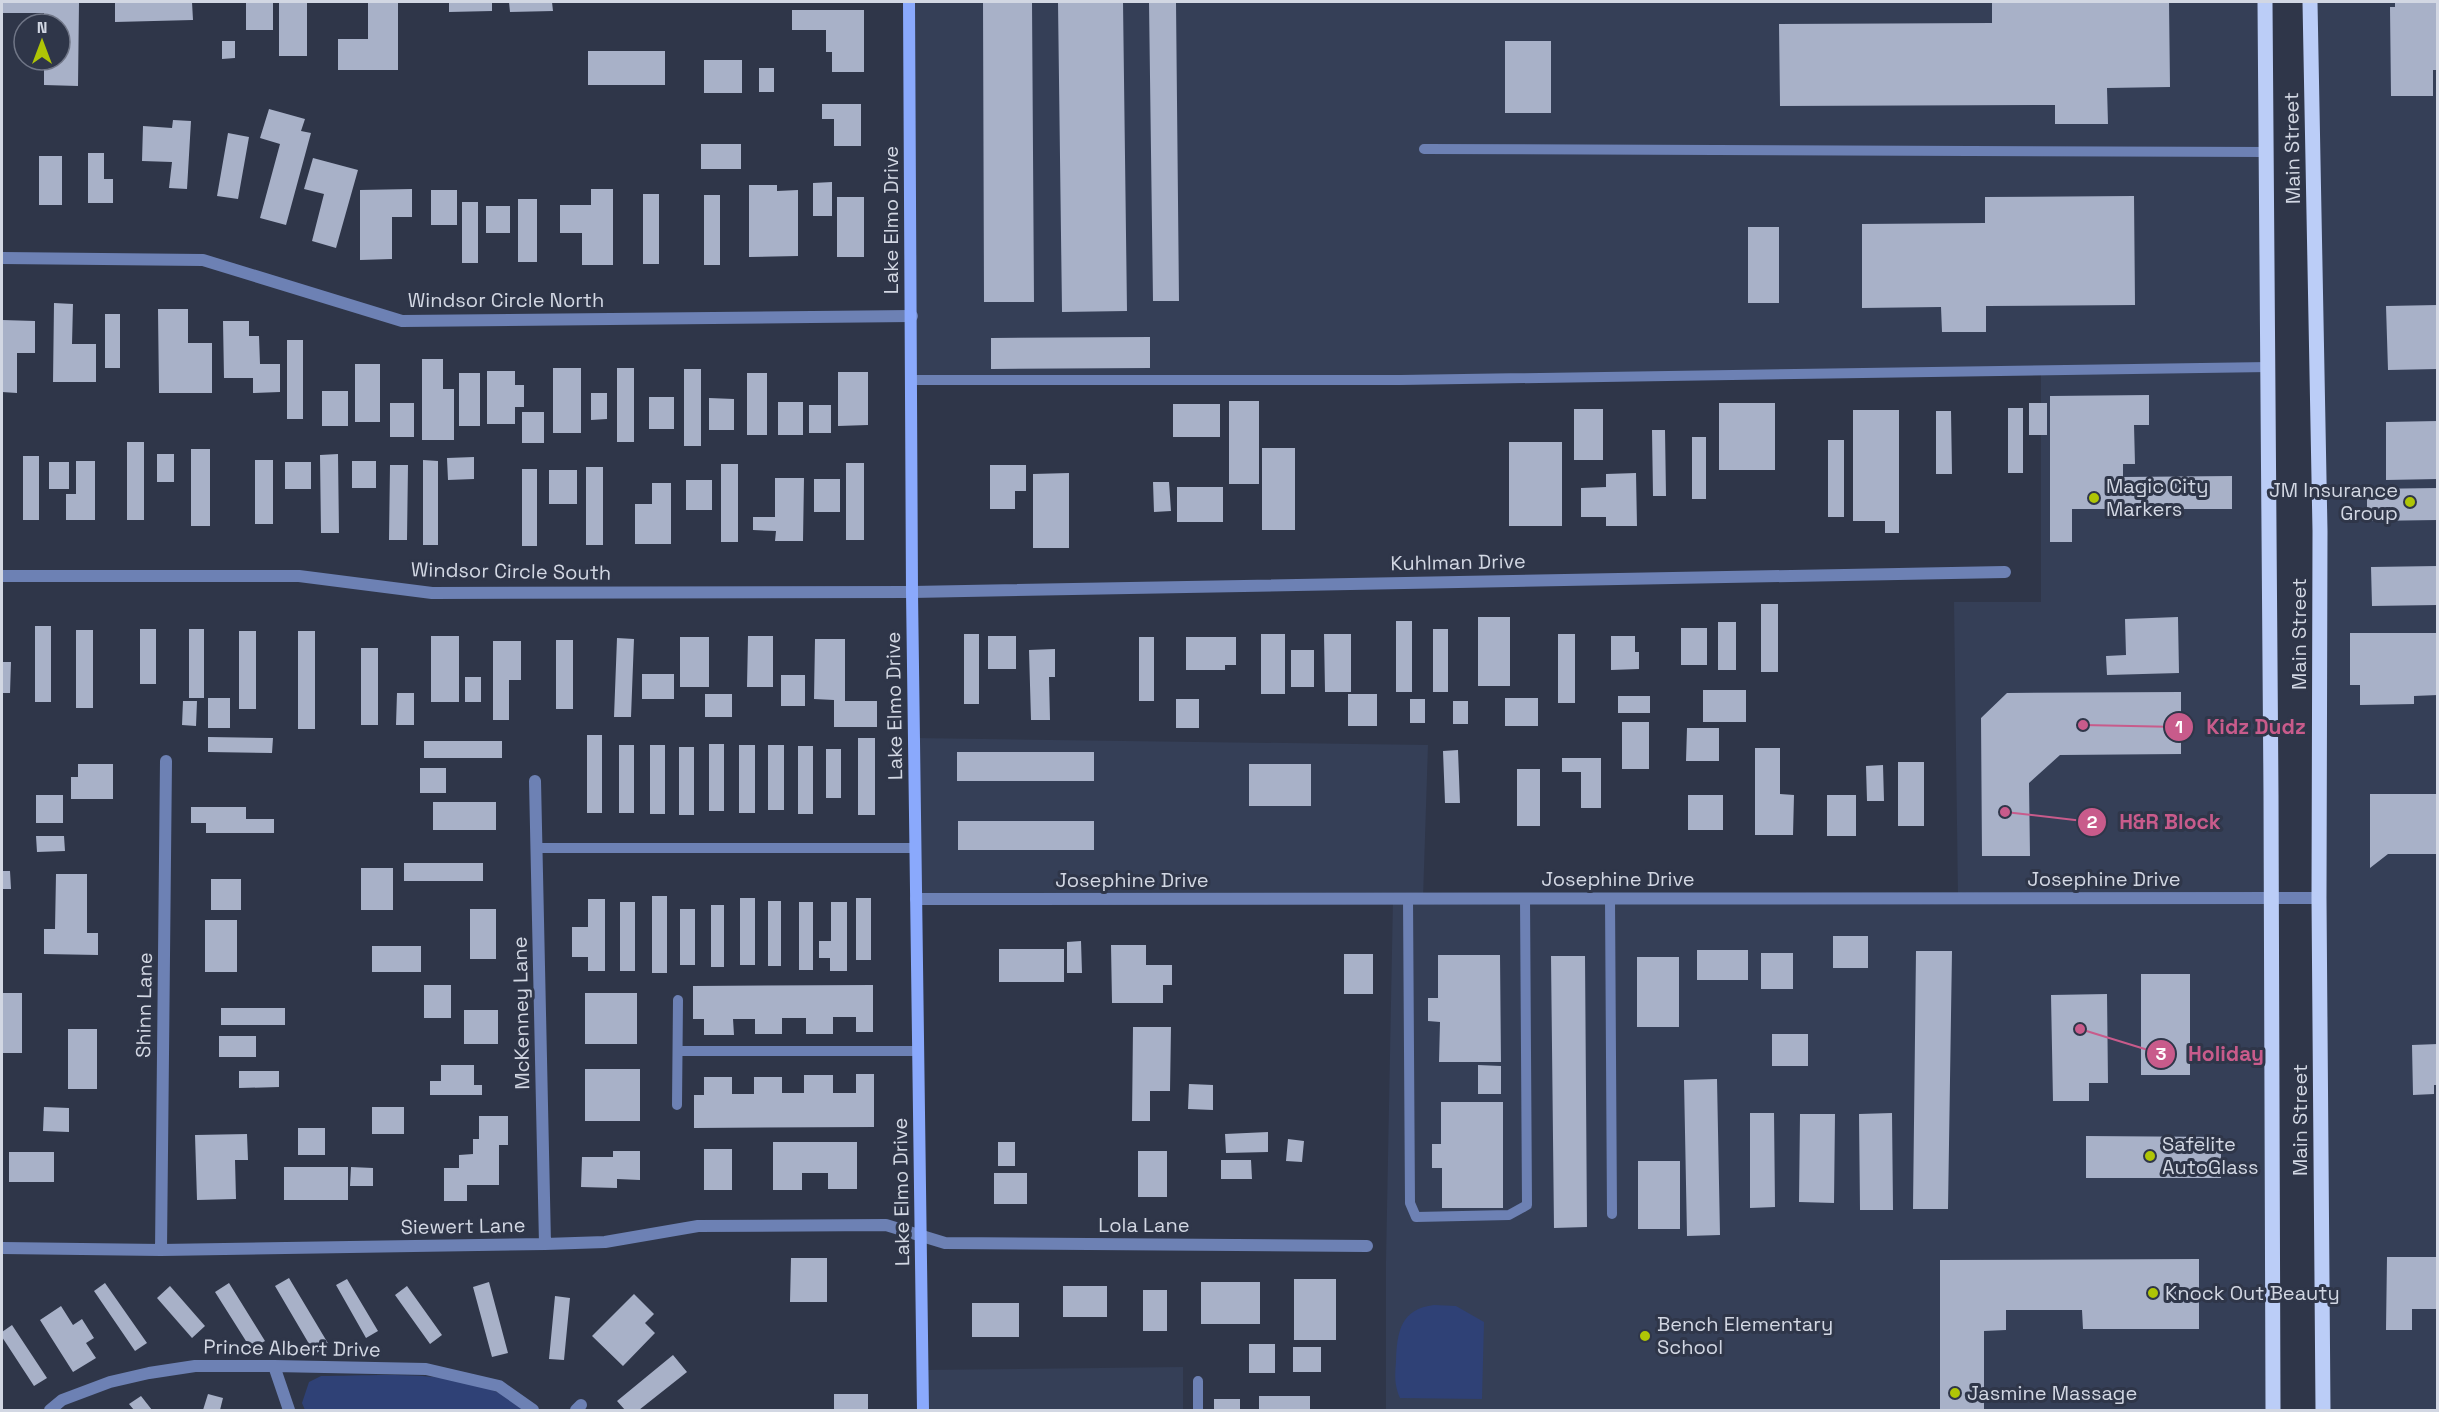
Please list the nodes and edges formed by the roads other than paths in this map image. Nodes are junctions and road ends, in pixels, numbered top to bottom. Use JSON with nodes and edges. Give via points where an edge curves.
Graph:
{"nodes":[{"id":1,"x":909,"y":2,"type":"edge"},
{"id":2,"x":2265,"y":2,"type":"edge"},
{"id":3,"x":2310,"y":2,"type":"edge"},
{"id":4,"x":1424,"y":149,"type":"dead end"},
{"id":5,"x":2267,"y":152,"type":"junction"},
{"id":6,"x":2,"y":258,"type":"edge"},
{"id":7,"x":912,"y":316,"type":"junction"},
{"id":8,"x":2269,"y":367,"type":"junction"},
{"id":9,"x":912,"y":380,"type":"junction"},
{"id":10,"x":2005,"y":572,"type":"dead end"},
{"id":11,"x":2,"y":576,"type":"edge"},
{"id":12,"x":912,"y":592,"type":"junction"},
{"id":13,"x":166,"y":761,"type":"dead end"},
{"id":14,"x":535,"y":781,"type":"dead end"},
{"id":15,"x":537,"y":848,"type":"junction"},
{"id":16,"x":915,"y":848,"type":"junction"},
{"id":17,"x":2272,"y":898,"type":"junction"},
{"id":18,"x":2319,"y":898,"type":"junction"},
{"id":19,"x":1408,"y":899,"type":"junction"},
{"id":20,"x":1525,"y":899,"type":"junction"},
{"id":21,"x":1610,"y":899,"type":"junction"},
{"id":22,"x":916,"y":900,"type":"junction"},
{"id":23,"x":678,"y":1000,"type":"dead end"},
{"id":24,"x":678,"y":1052,"type":"junction"},
{"id":25,"x":918,"y":1052,"type":"junction"},
{"id":26,"x":677,"y":1105,"type":"dead end"},
{"id":27,"x":1612,"y":1214,"type":"dead end"},
{"id":28,"x":922,"y":1238,"type":"junction"},
{"id":29,"x":545,"y":1244,"type":"junction"},
{"id":30,"x":1367,"y":1246,"type":"dead end"},
{"id":31,"x":2,"y":1248,"type":"edge"},
{"id":32,"x":161,"y":1250,"type":"junction"},
{"id":33,"x":274,"y":1366,"type":"junction"},
{"id":34,"x":1198,"y":1380,"type":"dead end"},
{"id":35,"x":50,"y":1410,"type":"edge"},
{"id":36,"x":290,"y":1410,"type":"edge"},
{"id":37,"x":533,"y":1410,"type":"edge"},
{"id":38,"x":924,"y":1410,"type":"edge"},
{"id":39,"x":1198,"y":1410,"type":"edge"},
{"id":40,"x":2273,"y":1410,"type":"edge"},
{"id":41,"x":2323,"y":1410,"type":"edge"}],
"edges":[{"from":1,"to":7,"type":"main road","name":"Lake Elmo Drive"},
{"from":2,"to":5,"type":"main road","name":"Main Street"},
{"from":3,"to":18,"type":"main road","name":"Main Street","via":[[2320,531]]},
{"from":4,"to":5,"type":"lane"},
{"from":5,"to":8,"type":"main road","name":"Main Street"},
{"from":6,"to":7,"type":"street","name":"Windsor Circle North","via":[[204,260],[402,321]]},
{"from":7,"to":9,"type":"main road","name":"Lake Elmo Drive"},
{"from":8,"to":9,"type":"lane","via":[[1400,380]]},
{"from":8,"to":17,"type":"main road","name":"Main Street"},
{"from":9,"to":12,"type":"main road","name":"Lake Elmo Drive"},
{"from":10,"to":12,"type":"street","name":"Kuhlman Drive"},
{"from":11,"to":12,"type":"street","name":"Windsor Circle South","via":[[298,576],[432,593]]},
{"from":12,"to":16,"type":"main road","name":"Lake Elmo Drive"},
{"from":13,"to":32,"type":"street","name":"Shinn Lane"},
{"from":14,"to":15,"type":"street","name":"McKenney Lane"},
{"from":15,"to":16,"type":"lane"},
{"from":15,"to":29,"type":"street","name":"McKenney Lane"},
{"from":16,"to":22,"type":"main road","name":"Lake Elmo Drive"},
{"from":17,"to":18,"type":"street","name":"Josephine Drive"},
{"from":17,"to":21,"type":"street","name":"Josephine Drive"},
{"from":17,"to":40,"type":"main road","name":"Main Street"},
{"from":18,"to":41,"type":"main road","name":"Main Street"},
{"from":19,"to":20,"type":"street","name":"Josephine Drive"},
{"from":19,"to":20,"type":"lane","via":[[1410,1203],[1416,1217],[1509,1215],[1527,1205]]},
{"from":19,"to":22,"type":"street","name":"Josephine Drive"},
{"from":20,"to":21,"type":"street","name":"Josephine Drive"},
{"from":21,"to":27,"type":"lane"},
{"from":22,"to":25,"type":"main road","name":"Lake Elmo Drive"},
{"from":23,"to":24,"type":"lane"},
{"from":24,"to":25,"type":"lane"},
{"from":24,"to":26,"type":"lane"},
{"from":25,"to":28,"type":"main road","name":"Lake Elmo Drive"},
{"from":28,"to":29,"type":"street","name":"Siewert Lane","via":[[886,1225],[698,1226],[605,1242]]},
{"from":28,"to":30,"type":"street","name":"Lola Lane","via":[[945,1243]]},
{"from":28,"to":38,"type":"main road","name":"Lake Elmo Drive"},
{"from":29,"to":32,"type":"street","name":"Siewert Lane"},
{"from":31,"to":32,"type":"street","name":"Siewert Lane"},
{"from":33,"to":35,"type":"street","name":"Prince Albert Drive","via":[[195,1366],[149,1373],[110,1382],[62,1400]]},
{"from":33,"to":36,"type":"street"},
{"from":33,"to":37,"type":"street","name":"Prince Albert Drive","via":[[426,1369],[499,1386]]},
{"from":34,"to":39,"type":"lane"}]}
